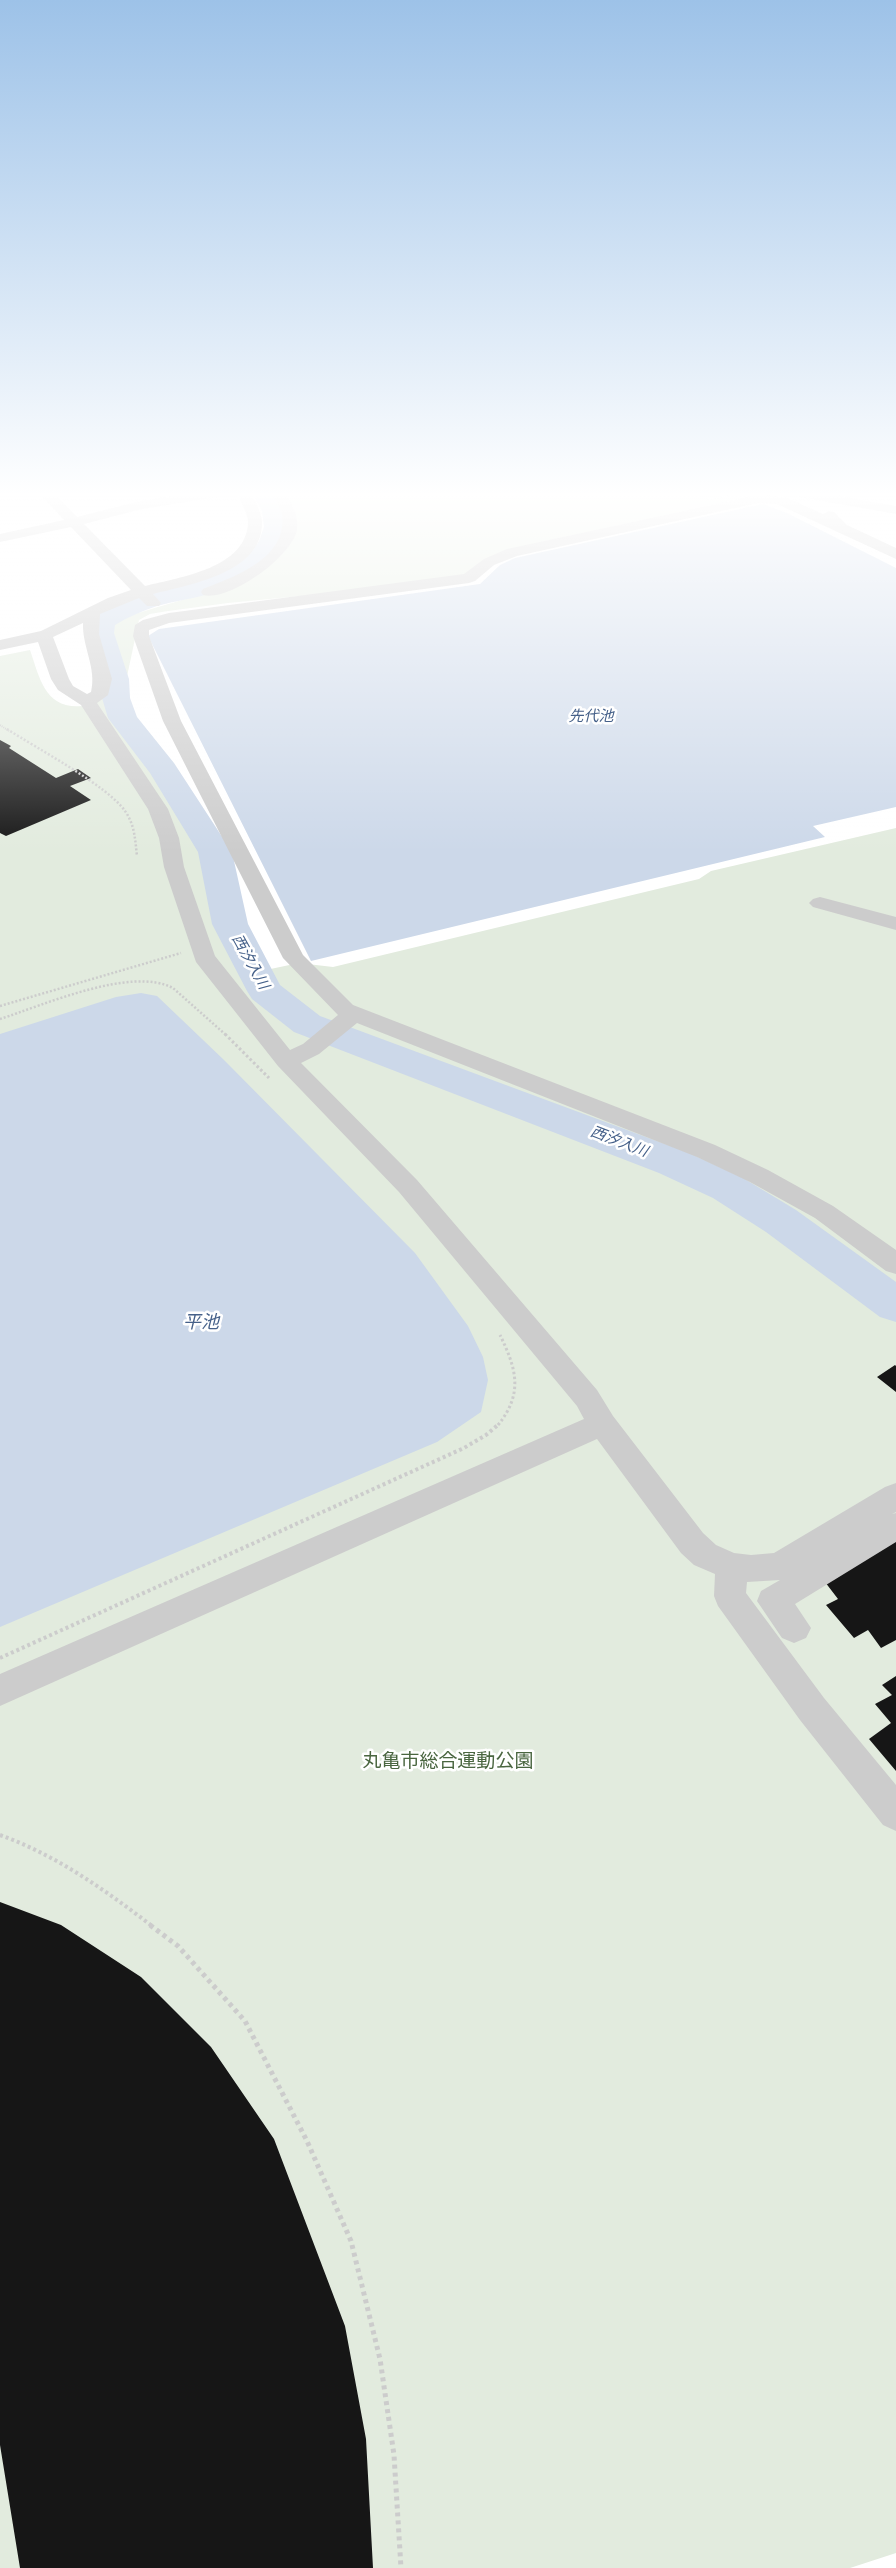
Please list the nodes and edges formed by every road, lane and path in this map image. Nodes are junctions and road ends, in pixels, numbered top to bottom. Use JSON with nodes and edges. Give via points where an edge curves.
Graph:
{"nodes":[{"id":1,"x":92,"y":612,"type":"edge"},
{"id":2,"x":90,"y":613,"type":"edge"},
{"id":3,"x":208,"y":613,"type":"edge"},
{"id":4,"x":44,"y":635,"type":"junction"},
{"id":5,"x":0,"y":645,"type":"edge"},
{"id":6,"x":87,"y":701,"type":"junction"},
{"id":7,"x":0,"y":725,"type":"edge"},
{"id":8,"x":137,"y":856,"type":"dead end"},
{"id":9,"x":820,"y":903,"type":"dead end"},
{"id":10,"x":896,"y":924,"type":"edge"},
{"id":11,"x":202,"y":950,"type":"junction"},
{"id":12,"x":0,"y":1006,"type":"edge"},
{"id":13,"x":354,"y":1014,"type":"junction"},
{"id":14,"x":0,"y":1019,"type":"edge"},
{"id":15,"x":278,"y":1070,"type":"junction"},
{"id":16,"x":896,"y":1264,"type":"edge"},
{"id":17,"x":498,"y":1331,"type":"dead end"},
{"id":18,"x":602,"y":1424,"type":"junction"},
{"id":19,"x":896,"y":1496,"type":"edge"},
{"id":20,"x":896,"y":1526,"type":"edge"},
{"id":21,"x":731,"y":1566,"type":"junction"},
{"id":22,"x":794,"y":1628,"type":"dead end"},
{"id":23,"x":0,"y":1658,"type":"edge"},
{"id":24,"x":0,"y":1690,"type":"edge"},
{"id":25,"x":896,"y":1813,"type":"edge"},
{"id":26,"x":0,"y":1835,"type":"edge"},
{"id":27,"x":401,"y":2568,"type":"edge"}],
"edges":[{"from":1,"to":6,"type":"street","via":[[91,634],[103,679],[99,695]]},
{"from":2,"to":4,"type":"street"},
{"from":3,"to":13,"type":"street","via":[[149,623],[141,628],[141,636],[172,721],[294,958],[345,1010]]},
{"from":4,"to":5,"type":"street"},
{"from":4,"to":6,"type":"street","via":[[67,690]]},
{"from":6,"to":11,"type":"street","via":[[158,808]]},
{"from":7,"to":8,"type":"path","via":[[108,794],[125,811],[134,828]]},
{"from":9,"to":10,"type":"street"},
{"from":11,"to":12,"type":"path","via":[[175,954]]},
{"from":11,"to":15,"type":"street"},
{"from":13,"to":15,"type":"street","via":[[311,1049]]},
{"from":13,"to":16,"type":"street","via":[[706,1151],[824,1212]]},
{"from":14,"to":15,"type":"path","via":[[110,984],[128,981],[166,983]]},
{"from":15,"to":18,"type":"street","via":[[408,1186],[587,1398]]},
{"from":17,"to":23,"type":"path","via":[[513,1363],[515,1386],[509,1406],[494,1429],[467,1446]]},
{"from":18,"to":21,"type":"street","via":[[692,1544],[705,1555]]},
{"from":18,"to":24,"type":"street"},
{"from":19,"to":21,"type":"street","via":[[780,1566],[751,1569]]},
{"from":20,"to":22,"type":"street","via":[[772,1601]]},
{"from":21,"to":25,"type":"street","via":[[730,1596],[812,1709]]},
{"from":26,"to":27,"type":"path","via":[[28,1845],[106,1891],[178,1946],[245,2021],[307,2141],[352,2241],[380,2359],[394,2454]]}]}
